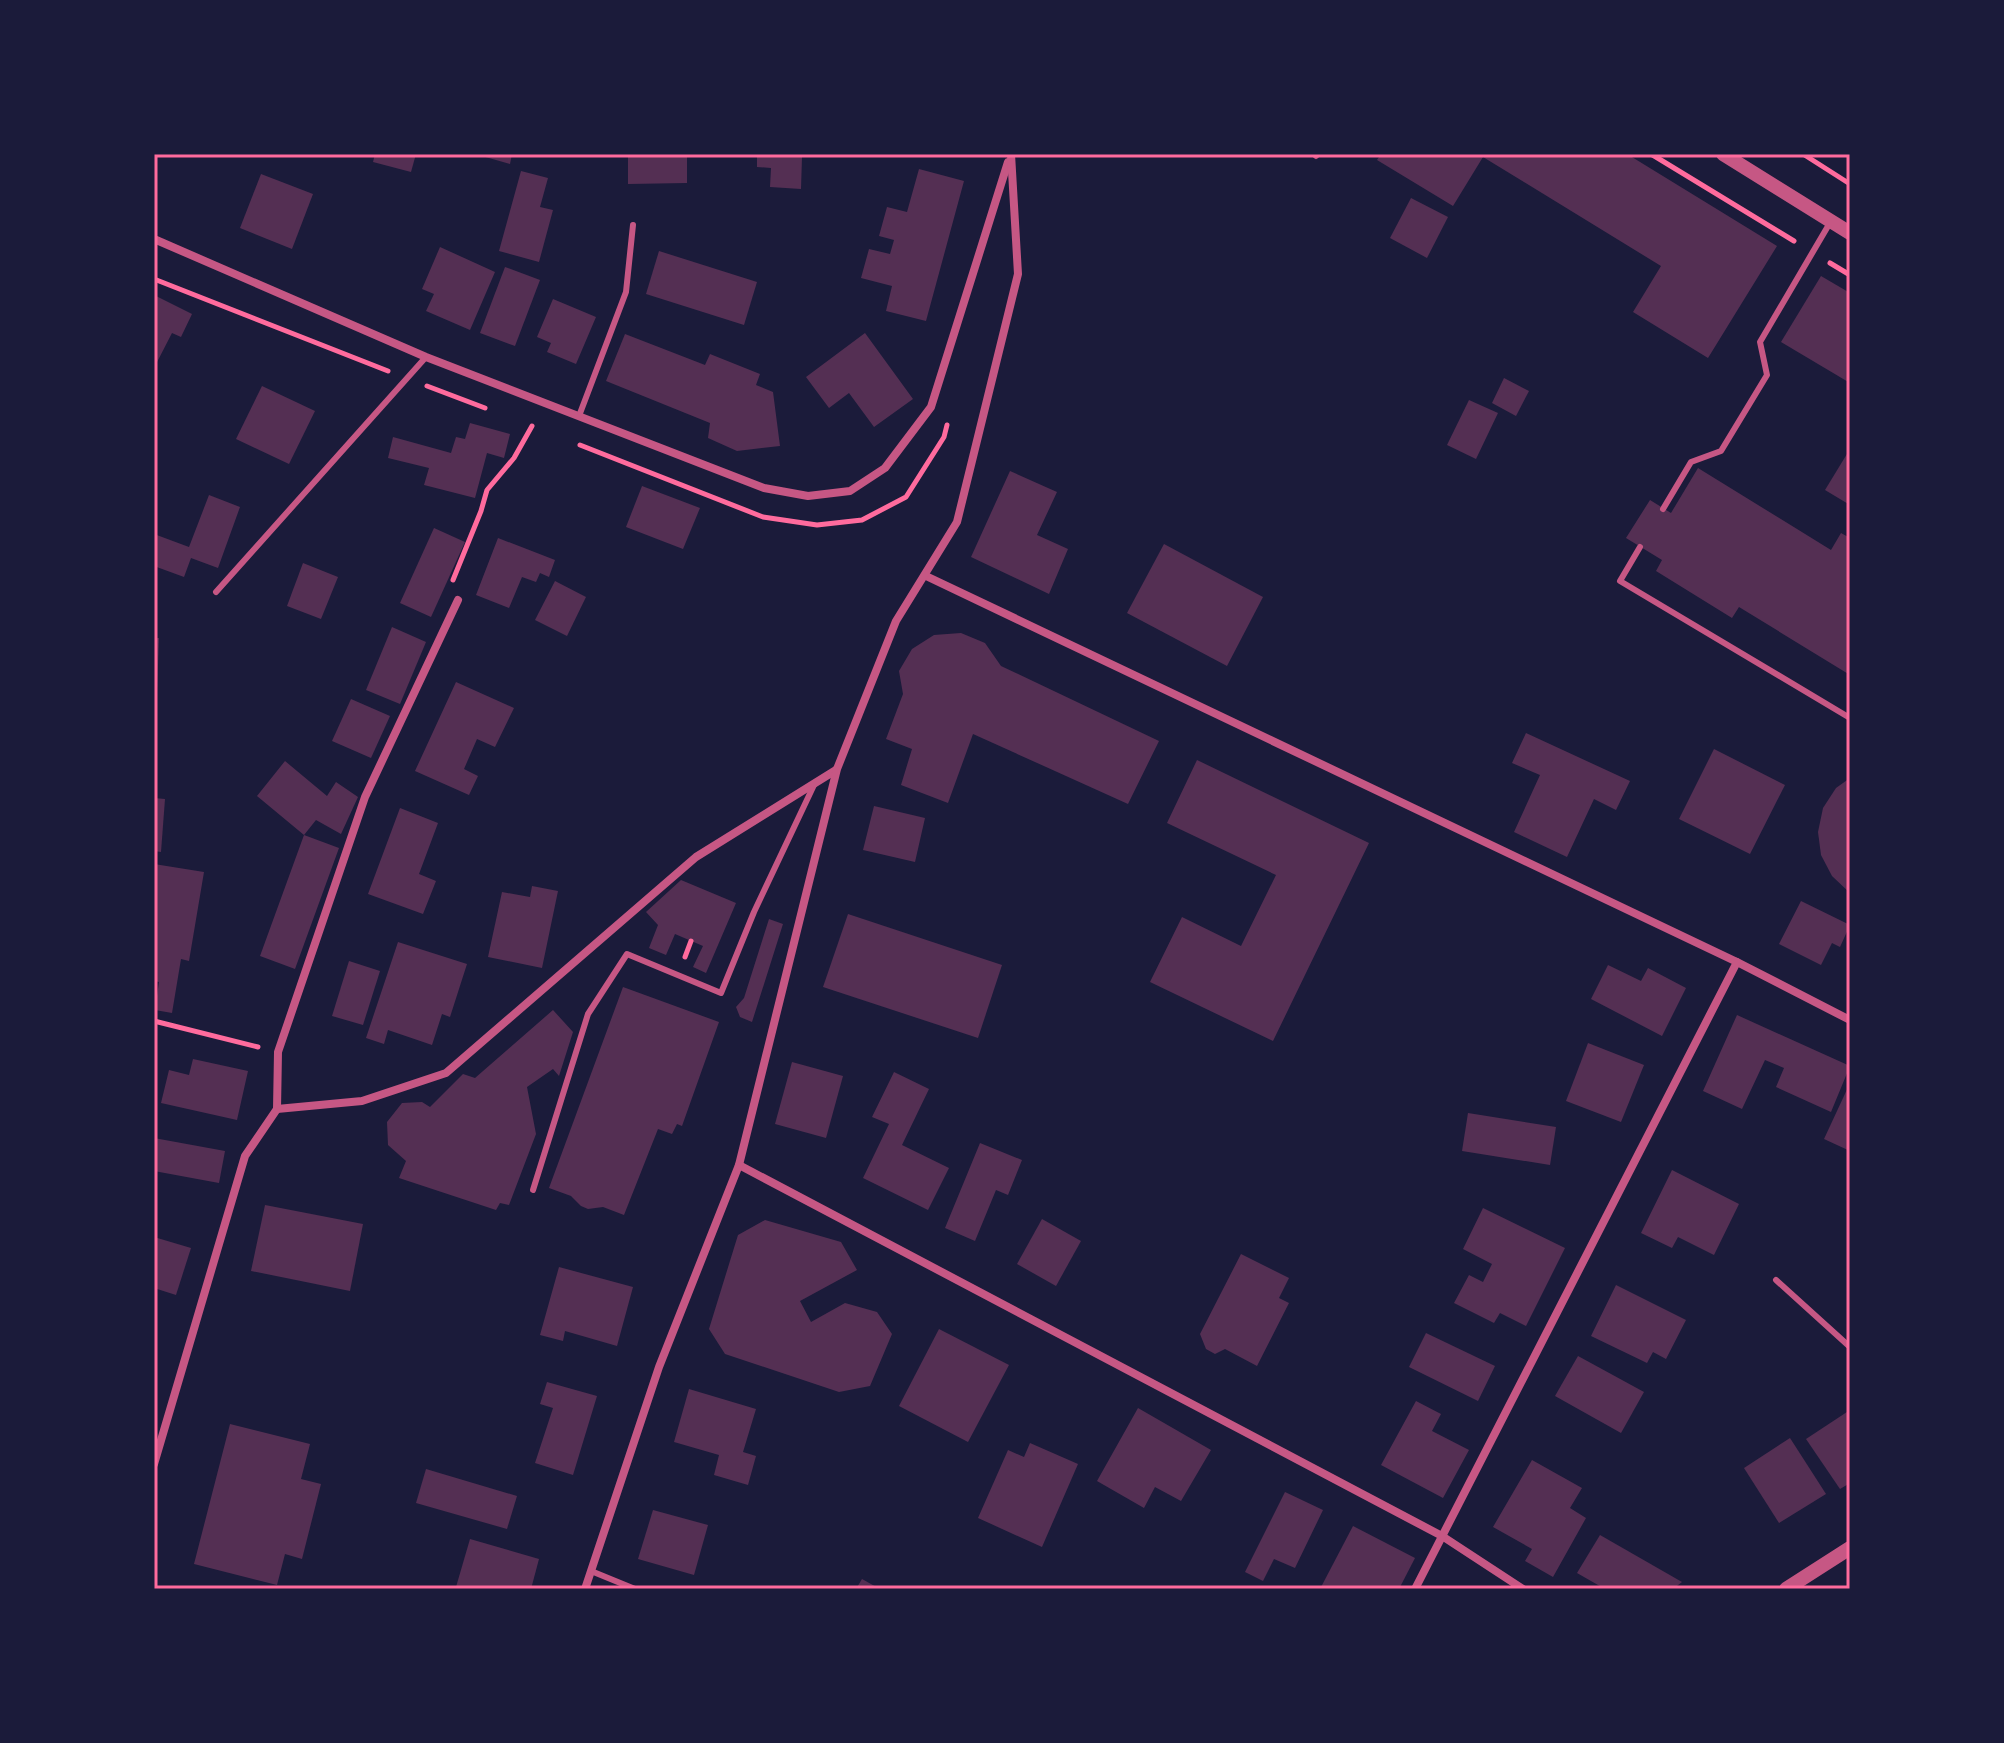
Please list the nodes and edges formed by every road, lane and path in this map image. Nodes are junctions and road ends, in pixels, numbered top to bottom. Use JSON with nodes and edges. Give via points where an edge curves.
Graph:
{"nodes":[{"id":1,"x":1651,"y":154,"type":"edge"},
{"id":2,"x":1723,"y":154,"type":"edge"},
{"id":3,"x":1803,"y":154,"type":"edge"},
{"id":4,"x":1010,"y":156,"type":"edge"},
{"id":5,"x":1850,"y":184,"type":"edge"},
{"id":6,"x":1831,"y":221,"type":"junction"},
{"id":7,"x":633,"y":225,"type":"dead end"},
{"id":8,"x":1850,"y":233,"type":"edge"},
{"id":9,"x":154,"y":239,"type":"edge"},
{"id":10,"x":1812,"y":252,"type":"junction"},
{"id":11,"x":1850,"y":275,"type":"edge"},
{"id":12,"x":426,"y":357,"type":"junction"},
{"id":13,"x":579,"y":416,"type":"junction"},
{"id":14,"x":532,"y":426,"type":"dead end"},
{"id":15,"x":1663,"y":509,"type":"dead end"},
{"id":16,"x":1640,"y":547,"type":"dead end"},
{"id":17,"x":926,"y":576,"type":"junction"},
{"id":18,"x":216,"y":592,"type":"dead end"},
{"id":19,"x":458,"y":600,"type":"joint"},
{"id":20,"x":1850,"y":718,"type":"edge"},
{"id":21,"x":837,"y":769,"type":"junction"},
{"id":22,"x":814,"y":785,"type":"junction"},
{"id":23,"x":1737,"y":962,"type":"junction"},
{"id":24,"x":1850,"y":1020,"type":"edge"},
{"id":25,"x":154,"y":1021,"type":"edge"},
{"id":26,"x":278,"y":1052,"type":"junction"},
{"id":27,"x":277,"y":1109,"type":"junction"},
{"id":28,"x":739,"y":1165,"type":"junction"},
{"id":29,"x":533,"y":1190,"type":"dead end"},
{"id":30,"x":1776,"y":1280,"type":"dead end"},
{"id":31,"x":1850,"y":1347,"type":"edge"},
{"id":32,"x":154,"y":1464,"type":"edge"},
{"id":33,"x":1442,"y":1536,"type":"junction"},
{"id":34,"x":1850,"y":1548,"type":"edge"},
{"id":35,"x":591,"y":1571,"type":"junction"},
{"id":36,"x":585,"y":1589,"type":"edge"},
{"id":37,"x":635,"y":1589,"type":"edge"},
{"id":38,"x":1415,"y":1589,"type":"edge"},
{"id":39,"x":1523,"y":1589,"type":"edge"},
{"id":40,"x":1786,"y":1589,"type":"edge"}],
"edges":[{"from":1,"to":10,"type":"path"},
{"from":2,"to":6,"type":"street"},
{"from":3,"to":5,"type":"path"},
{"from":4,"to":13,"type":"street","via":[[931,407],[885,468],[850,491],[808,496],[764,488]]},
{"from":4,"to":17,"type":"street","via":[[1018,274],[957,522]]},
{"from":6,"to":8,"type":"street"},
{"from":6,"to":10,"type":"lane"},
{"from":7,"to":13,"type":"lane","via":[[626,292]]},
{"from":9,"to":12,"type":"street"},
{"from":10,"to":11,"type":"path"},
{"from":10,"to":15,"type":"lane","via":[[1760,342],[1767,375],[1721,451],[1691,462]]},
{"from":12,"to":13,"type":"street"},
{"from":12,"to":18,"type":"lane"},
{"from":14,"to":19,"type":"path","via":[[487,490],[453,582]]},
{"from":16,"to":20,"type":"lane","via":[[1620,581]]},
{"from":17,"to":21,"type":"street","via":[[896,621]]},
{"from":17,"to":23,"type":"street"},
{"from":19,"to":26,"type":"street","via":[[365,797]]},
{"from":21,"to":22,"type":"street"},
{"from":21,"to":28,"type":"street"},
{"from":22,"to":27,"type":"street","via":[[696,857],[446,1073],[362,1101]]},
{"from":22,"to":29,"type":"lane","via":[[721,993],[627,954],[588,1014]]},
{"from":23,"to":24,"type":"street"},
{"from":23,"to":33,"type":"street"},
{"from":25,"to":26,"type":"path"},
{"from":26,"to":27,"type":"street"},
{"from":27,"to":32,"type":"street","via":[[245,1156]]},
{"from":28,"to":33,"type":"street"},
{"from":28,"to":35,"type":"street","via":[[659,1367]]},
{"from":30,"to":31,"type":"lane"},
{"from":33,"to":38,"type":"street"},
{"from":33,"to":39,"type":"street"},
{"from":34,"to":40,"type":"street"},
{"from":35,"to":36,"type":"street"},
{"from":35,"to":37,"type":"lane"}]}
